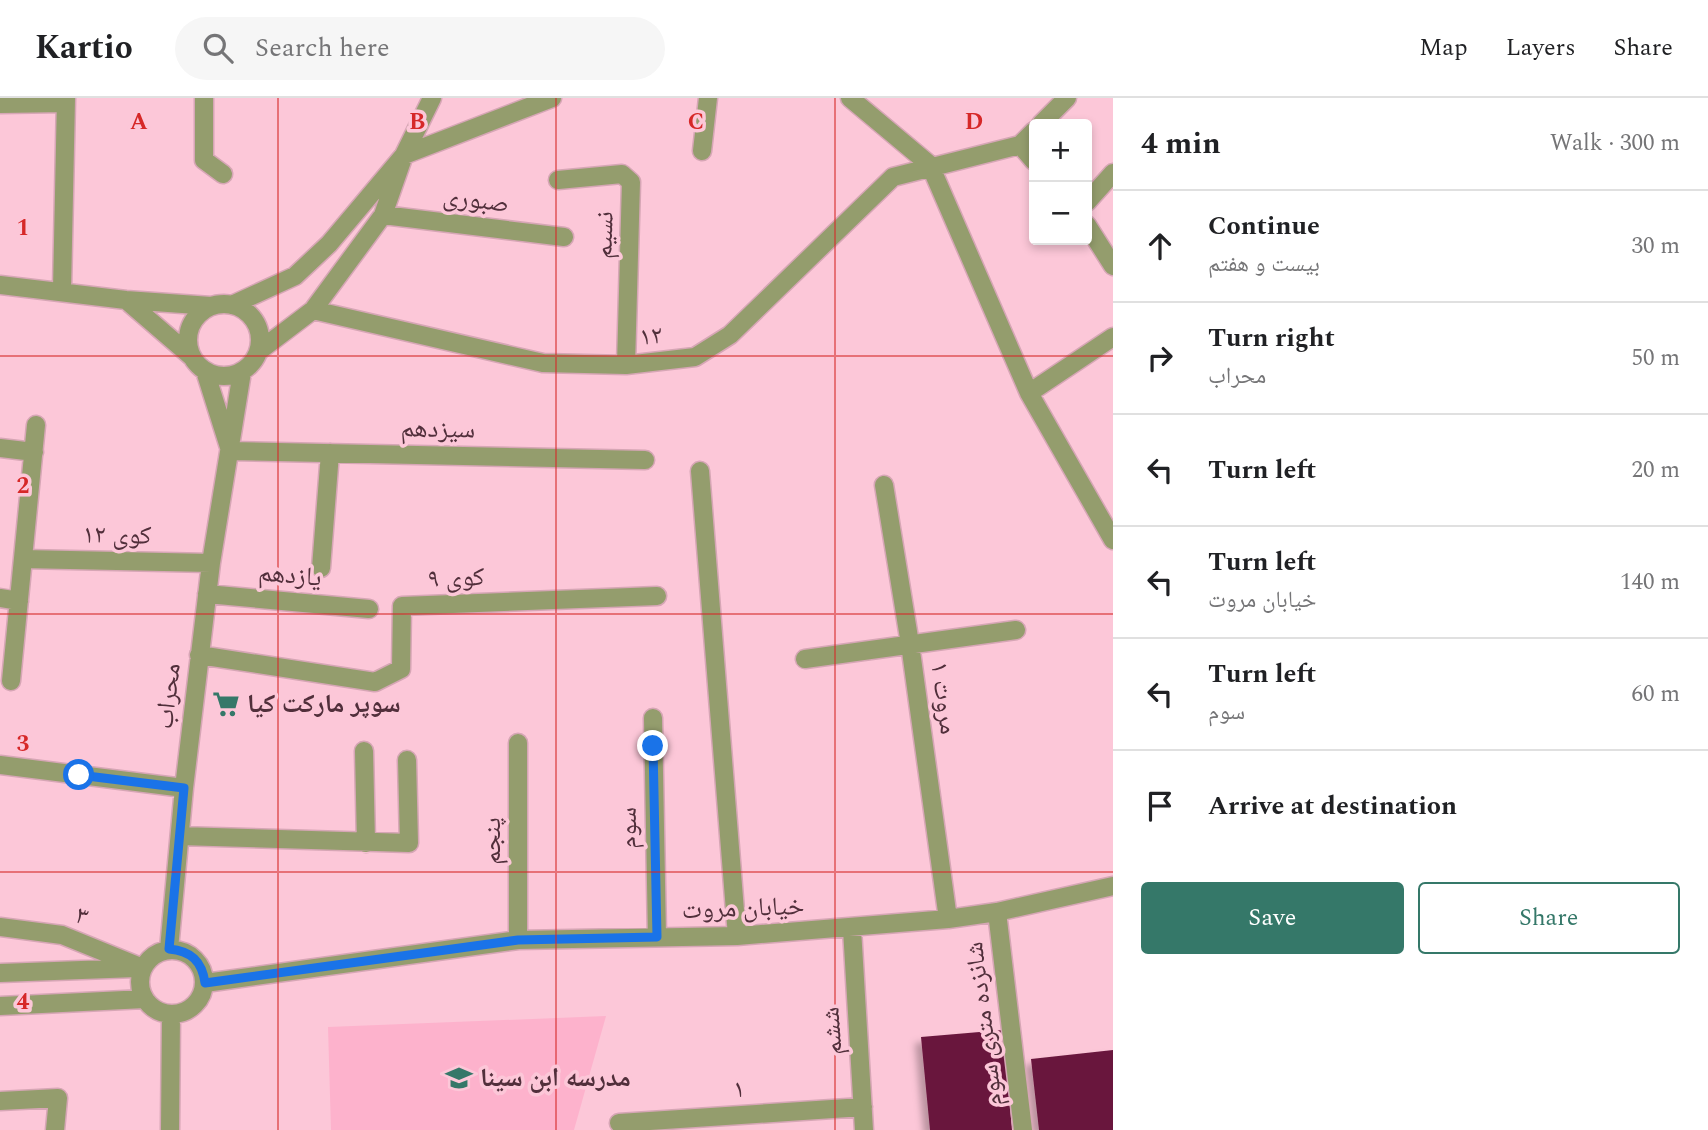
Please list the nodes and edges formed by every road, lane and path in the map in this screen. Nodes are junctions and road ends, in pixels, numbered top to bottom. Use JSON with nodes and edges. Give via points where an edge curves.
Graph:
{"nodes":[{"id":1,"x":204,"y":98,"type":"edge"},
{"id":2,"x":552,"y":98,"type":"edge"},
{"id":3,"x":708,"y":98,"type":"edge"},
{"id":4,"x":850,"y":98,"type":"edge"},
{"id":5,"x":1067,"y":98,"type":"edge"},
{"id":6,"x":426,"y":100,"type":"edge"},
{"id":7,"x":66,"y":101,"type":"edge"},
{"id":8,"x":0,"y":104,"type":"edge"},
{"id":9,"x":1046,"y":119,"type":"edge"},
{"id":10,"x":1029,"y":136,"type":"edge"},
{"id":11,"x":1020,"y":145,"type":"junction"},
{"id":12,"x":702,"y":151,"type":"dead end"},
{"id":13,"x":404,"y":155,"type":"junction"},
{"id":14,"x":1029,"y":155,"type":"edge"},
{"id":15,"x":930,"y":165,"type":"junction"},
{"id":16,"x":1113,"y":173,"type":"edge"},
{"id":17,"x":223,"y":174,"type":"dead end"},
{"id":18,"x":558,"y":180,"type":"dead end"},
{"id":19,"x":1092,"y":196,"type":"edge"},
{"id":20,"x":383,"y":215,"type":"junction"},
{"id":21,"x":1092,"y":233,"type":"edge"},
{"id":22,"x":564,"y":237,"type":"dead end"},
{"id":23,"x":1113,"y":266,"type":"edge"},
{"id":24,"x":0,"y":285,"type":"edge"},
{"id":25,"x":62,"y":290,"type":"junction"},
{"id":26,"x":126,"y":300,"type":"junction"},
{"id":27,"x":232,"y":305,"type":"junction"},
{"id":28,"x":211,"y":306,"type":"junction"},
{"id":29,"x":313,"y":310,"type":"junction"},
{"id":30,"x":1113,"y":337,"type":"edge"},
{"id":31,"x":259,"y":351,"type":"junction"},
{"id":32,"x":192,"y":358,"type":"junction"},
{"id":33,"x":626,"y":365,"type":"junction"},
{"id":34,"x":205,"y":371,"type":"junction"},
{"id":35,"x":242,"y":372,"type":"junction"},
{"id":36,"x":1029,"y":393,"type":"junction"},
{"id":37,"x":36,"y":425,"type":"dead end"},
{"id":38,"x":0,"y":448,"type":"edge"},
{"id":39,"x":230,"y":450,"type":"junction"},
{"id":40,"x":33,"y":452,"type":"junction"},
{"id":41,"x":330,"y":453,"type":"junction"},
{"id":42,"x":645,"y":460,"type":"dead end"},
{"id":43,"x":700,"y":471,"type":"dead end"},
{"id":44,"x":884,"y":485,"type":"dead end"},
{"id":45,"x":1113,"y":540,"type":"edge"},
{"id":46,"x":23,"y":559,"type":"junction"},
{"id":47,"x":211,"y":563,"type":"junction"},
{"id":48,"x":321,"y":568,"type":"dead end"},
{"id":49,"x":207,"y":594,"type":"junction"},
{"id":50,"x":657,"y":596,"type":"dead end"},
{"id":51,"x":0,"y":598,"type":"edge"},
{"id":52,"x":19,"y":601,"type":"junction"},
{"id":53,"x":369,"y":609,"type":"dead end"},
{"id":54,"x":1016,"y":630,"type":"dead end"},
{"id":55,"x":910,"y":644,"type":"junction"},
{"id":56,"x":199,"y":655,"type":"junction"},
{"id":57,"x":805,"y":659,"type":"dead end"},
{"id":58,"x":11,"y":681,"type":"dead end"},
{"id":59,"x":653,"y":718,"type":"dead end"},
{"id":60,"x":518,"y":743,"type":"dead end"},
{"id":61,"x":364,"y":751,"type":"dead end"},
{"id":62,"x":407,"y":761,"type":"dead end"},
{"id":63,"x":0,"y":765,"type":"edge"},
{"id":64,"x":184,"y":788,"type":"junction"},
{"id":65,"x":180,"y":836,"type":"junction"},
{"id":66,"x":366,"y":843,"type":"junction"},
{"id":67,"x":1113,"y":886,"type":"edge"},
{"id":68,"x":997,"y":912,"type":"junction"},
{"id":69,"x":948,"y":919,"type":"junction"},
{"id":70,"x":0,"y":927,"type":"edge"},
{"id":71,"x":852,"y":929,"type":"junction"},
{"id":72,"x":737,"y":936,"type":"junction"},
{"id":73,"x":657,"y":937,"type":"junction"},
{"id":74,"x":518,"y":940,"type":"junction"},
{"id":75,"x":169,"y":949,"type":"junction"},
{"id":76,"x":143,"y":968,"type":"junction"},
{"id":77,"x":0,"y":973,"type":"edge"},
{"id":78,"x":205,"y":983,"type":"junction"},
{"id":79,"x":145,"y":999,"type":"junction"},
{"id":80,"x":0,"y":1006,"type":"edge"},
{"id":81,"x":171,"y":1015,"type":"junction"},
{"id":82,"x":0,"y":1101,"type":"edge"},
{"id":83,"x":863,"y":1107,"type":"junction"},
{"id":84,"x":619,"y":1123,"type":"dead end"},
{"id":85,"x":55,"y":1130,"type":"edge"},
{"id":86,"x":170,"y":1130,"type":"edge"},
{"id":87,"x":864,"y":1130,"type":"edge"},
{"id":88,"x":1023,"y":1130,"type":"edge"}],
"edges":[{"from":1,"to":17,"type":"street","via":[[204,160]]},
{"from":2,"to":13,"type":"street"},
{"from":3,"to":12,"type":"street"},
{"from":4,"to":15,"type":"street"},
{"from":5,"to":9,"type":"street"},
{"from":6,"to":13,"type":"street"},
{"from":7,"to":8,"type":"street"},
{"from":7,"to":25,"type":"street"},
{"from":10,"to":11,"type":"street"},
{"from":11,"to":14,"type":"street"},
{"from":11,"to":15,"type":"street","name":"۱۲"},
{"from":13,"to":20,"type":"street"},
{"from":13,"to":27,"type":"street","via":[[329,244],[295,276]]},
{"from":15,"to":33,"type":"street","name":"۱۲","via":[[893,177],[730,335],[695,357]]},
{"from":15,"to":36,"type":"street"},
{"from":16,"to":19,"type":"street"},
{"from":18,"to":33,"type":"street","name":"نسیم","via":[[622,174],[631,182]]},
{"from":20,"to":22,"type":"street","name":"صبوری"},
{"from":20,"to":29,"type":"street"},
{"from":21,"to":23,"type":"street"},
{"from":24,"to":25,"type":"street"},
{"from":25,"to":26,"type":"street"},
{"from":26,"to":28,"type":"street"},
{"from":26,"to":32,"type":"street"},
{"from":27,"to":28,"type":"street"},
{"from":27,"to":31,"type":"street","via":[[252,317],[258,327]]},
{"from":28,"to":32,"type":"street","via":[[188,334]]},
{"from":29,"to":31,"type":"street"},
{"from":29,"to":33,"type":"street","name":"۱۲","via":[[543,363]]},
{"from":30,"to":36,"type":"street"},
{"from":31,"to":35,"type":"street"},
{"from":32,"to":34,"type":"street"},
{"from":34,"to":35,"type":"street","via":[[224,377]]},
{"from":34,"to":39,"type":"street"},
{"from":35,"to":39,"type":"street","name":"محراب"},
{"from":36,"to":45,"type":"street"},
{"from":37,"to":40,"type":"street"},
{"from":38,"to":40,"type":"street"},
{"from":39,"to":41,"type":"street","name":"سیزدهم"},
{"from":39,"to":47,"type":"street","name":"محراب"},
{"from":40,"to":46,"type":"street"},
{"from":41,"to":42,"type":"street","name":"سیزدهم"},
{"from":41,"to":48,"type":"street"},
{"from":43,"to":72,"type":"street"},
{"from":44,"to":55,"type":"street","name":"مروت ۱"},
{"from":46,"to":47,"type":"street","name":"کوی ۱۲"},
{"from":46,"to":52,"type":"street"},
{"from":47,"to":49,"type":"street","name":"محراب"},
{"from":49,"to":53,"type":"street","name":"یازدهم"},
{"from":49,"to":56,"type":"street","name":"محراب"},
{"from":50,"to":56,"type":"street","name":"کوی ۹","via":[[402,606],[401,669],[375,682]]},
{"from":51,"to":52,"type":"street"},
{"from":52,"to":58,"type":"street"},
{"from":54,"to":55,"type":"street"},
{"from":55,"to":57,"type":"street"},
{"from":55,"to":69,"type":"street","name":"مروت ۱"},
{"from":56,"to":64,"type":"street","name":"محراب"},
{"from":59,"to":73,"type":"street","name":"سوم"},
{"from":60,"to":74,"type":"street","name":"پنجم"},
{"from":61,"to":66,"type":"street"},
{"from":62,"to":66,"type":"street","via":[[409,843]]},
{"from":63,"to":64,"type":"street"},
{"from":64,"to":65,"type":"street","name":"محراب"},
{"from":65,"to":66,"type":"street"},
{"from":65,"to":75,"type":"street","name":"محراب"},
{"from":67,"to":68,"type":"street","name":"خیابان مروت"},
{"from":68,"to":69,"type":"street","name":"خیابان مروت"},
{"from":68,"to":88,"type":"street","name":"شانزده متری سوم"},
{"from":69,"to":71,"type":"street","name":"خیابان مروت"},
{"from":70,"to":76,"type":"street","name":"۳","via":[[62,935]]},
{"from":71,"to":72,"type":"street","name":"خیابان مروت"},
{"from":71,"to":83,"type":"street","name":"ششم"},
{"from":72,"to":73,"type":"street","name":"خیابان مروت"},
{"from":73,"to":74,"type":"street","name":"خیابان مروت"},
{"from":74,"to":78,"type":"street","name":"خیابان مروت"},
{"from":75,"to":76,"type":"street","via":[[149,959]]},
{"from":75,"to":78,"type":"street","via":[[190,954]]},
{"from":76,"to":77,"type":"street"},
{"from":76,"to":79,"type":"street"},
{"from":78,"to":81,"type":"street","via":[[198,1002]]},
{"from":79,"to":80,"type":"street"},
{"from":79,"to":81,"type":"street","via":[[151,1007]]},
{"from":81,"to":86,"type":"street"},
{"from":82,"to":85,"type":"street","via":[[58,1098]]},
{"from":83,"to":84,"type":"street","name":"۱"},
{"from":83,"to":87,"type":"street","name":"ششم"}]}
